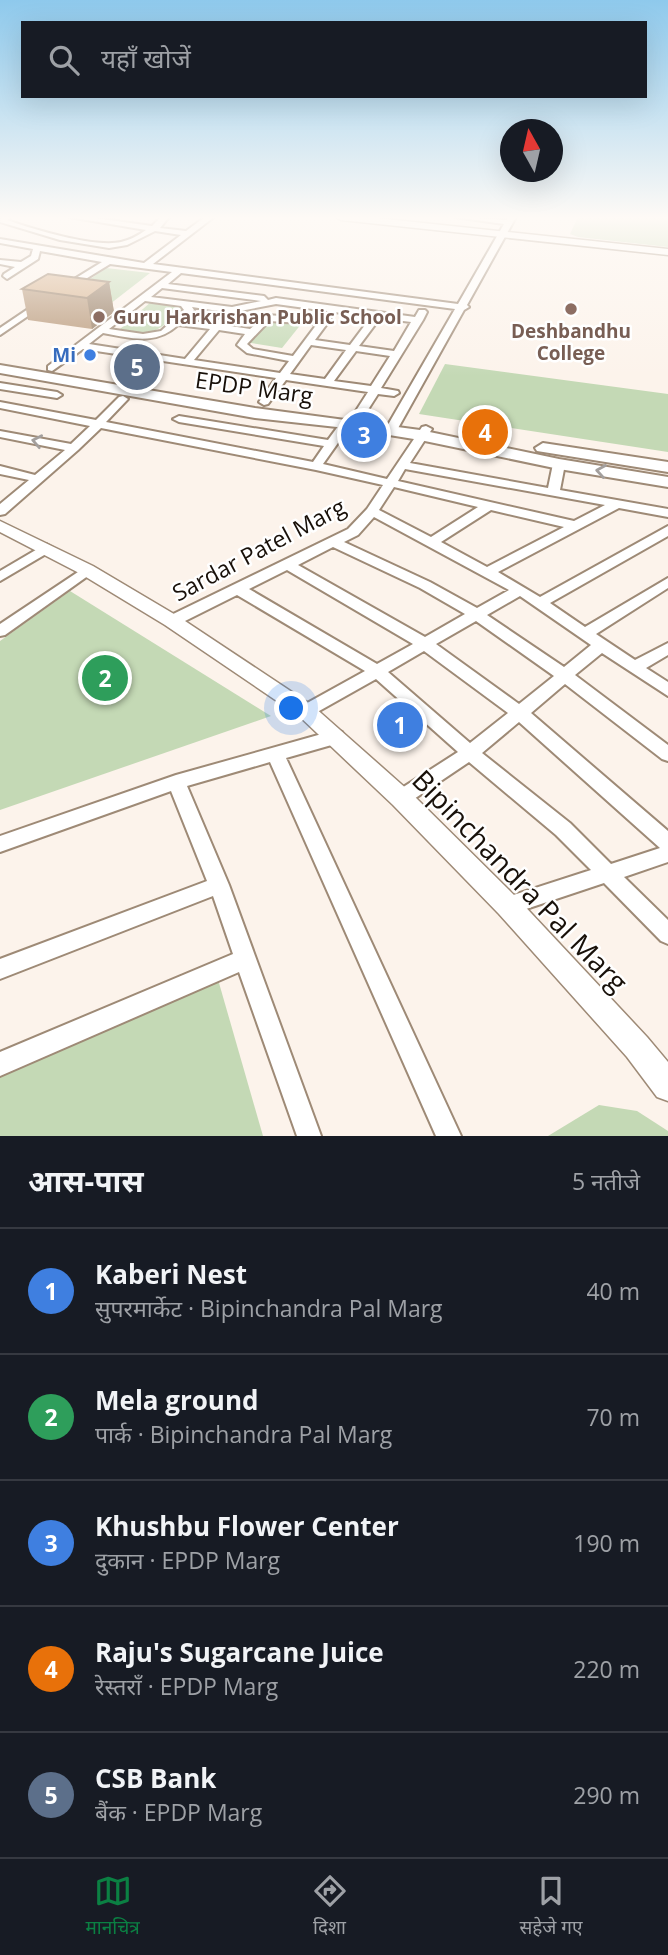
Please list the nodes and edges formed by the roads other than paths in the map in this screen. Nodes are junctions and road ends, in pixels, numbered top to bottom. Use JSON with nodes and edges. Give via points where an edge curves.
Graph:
{"nodes":[{"id":1,"x":94,"y":270,"type":"edge"},
{"id":2,"x":180,"y":270,"type":"joint"},
{"id":3,"x":484,"y":270,"type":"edge"},
{"id":4,"x":159,"y":285,"type":"junction"},
{"id":5,"x":347,"y":291,"type":"junction"},
{"id":6,"x":59,"y":292,"type":"edge"},
{"id":7,"x":139,"y":299,"type":"junction"},
{"id":8,"x":48,"y":300,"type":"edge"},
{"id":9,"x":276,"y":301,"type":"junction"},
{"id":10,"x":429,"y":302,"type":"junction"},
{"id":11,"x":184,"y":304,"type":"junction"},
{"id":12,"x":464,"y":307,"type":"junction"},
{"id":13,"x":334,"y":309,"type":"junction"},
{"id":14,"x":232,"y":310,"type":"junction"},
{"id":15,"x":378,"y":314,"type":"junction"},
{"id":16,"x":0,"y":319,"type":"edge"},
{"id":17,"x":418,"y":320,"type":"junction"},
{"id":18,"x":15,"y":321,"type":"junction"},
{"id":19,"x":177,"y":322,"type":"junction"},
{"id":20,"x":324,"y":322,"type":"junction"},
{"id":21,"x":217,"y":327,"type":"junction"},
{"id":22,"x":100,"y":330,"type":"junction"},
{"id":23,"x":0,"y":332,"type":"edge"},
{"id":24,"x":251,"y":332,"type":"junction"},
{"id":25,"x":309,"y":342,"type":"junction"},
{"id":26,"x":80,"y":346,"type":"junction"},
{"id":27,"x":354,"y":348,"type":"junction"},
{"id":28,"x":397,"y":354,"type":"junction"},
{"id":29,"x":0,"y":359,"type":"edge"},
{"id":30,"x":296,"y":359,"type":"junction"},
{"id":31,"x":187,"y":362,"type":"junction"},
{"id":32,"x":52,"y":368,"type":"junction"},
{"id":33,"x":0,"y":369,"type":"edge"},
{"id":34,"x":283,"y":376,"type":"junction"},
{"id":35,"x":72,"y":382,"type":"junction"},
{"id":36,"x":328,"y":382,"type":"junction"},
{"id":37,"x":0,"y":386,"type":"edge"},
{"id":38,"x":375,"y":389,"type":"junction"},
{"id":39,"x":394,"y":393,"type":"dead end"},
{"id":40,"x":57,"y":395,"type":"junction"},
{"id":41,"x":123,"y":399,"type":"dead end"},
{"id":42,"x":264,"y":402,"type":"junction"},
{"id":43,"x":193,"y":403,"type":"junction"},
{"id":44,"x":0,"y":405,"type":"edge"},
{"id":45,"x":40,"y":412,"type":"junction"},
{"id":46,"x":179,"y":419,"type":"junction"},
{"id":47,"x":352,"y":420,"type":"junction"},
{"id":48,"x":97,"y":423,"type":"junction"},
{"id":49,"x":393,"y":427,"type":"junction"},
{"id":50,"x":423,"y":432,"type":"junction"},
{"id":51,"x":0,"y":434,"type":"edge"},
{"id":52,"x":163,"y":436,"type":"junction"},
{"id":53,"x":331,"y":444,"type":"junction"},
{"id":54,"x":74,"y":448,"type":"junction"},
{"id":55,"x":559,"y":464,"type":"junction"},
{"id":56,"x":401,"y":465,"type":"junction"},
{"id":57,"x":316,"y":466,"type":"junction"},
{"id":58,"x":668,"y":467,"type":"edge"},
{"id":59,"x":0,"y":470,"type":"edge"},
{"id":60,"x":39,"y":479,"type":"junction"},
{"id":61,"x":668,"y":482,"type":"edge"},
{"id":62,"x":388,"y":483,"type":"junction"},
{"id":63,"x":553,"y":491,"type":"junction"},
{"id":64,"x":619,"y":503,"type":"junction"},
{"id":65,"x":488,"y":506,"type":"junction"},
{"id":66,"x":0,"y":511,"type":"edge"},
{"id":67,"x":372,"y":511,"type":"junction"},
{"id":68,"x":668,"y":513,"type":"edge"},
{"id":69,"x":574,"y":525,"type":"junction"},
{"id":70,"x":0,"y":526,"type":"edge"},
{"id":71,"x":667,"y":531,"type":"edge"},
{"id":72,"x":334,"y":542,"type":"junction"},
{"id":73,"x":432,"y":542,"type":"junction"},
{"id":74,"x":46,"y":548,"type":"junction"},
{"id":75,"x":288,"y":565,"type":"junction"},
{"id":76,"x":87,"y":570,"type":"junction"},
{"id":77,"x":486,"y":573,"type":"junction"},
{"id":78,"x":0,"y":577,"type":"edge"},
{"id":79,"x":668,"y":582,"type":"edge"},
{"id":80,"x":236,"y":588,"type":"junction"},
{"id":81,"x":520,"y":590,"type":"junction"},
{"id":82,"x":540,"y":603,"type":"junction"},
{"id":83,"x":477,"y":615,"type":"junction"},
{"id":84,"x":172,"y":621,"type":"junction"},
{"id":85,"x":0,"y":631,"type":"edge"},
{"id":86,"x":586,"y":633,"type":"junction"},
{"id":87,"x":424,"y":643,"type":"junction"},
{"id":88,"x":603,"y":644,"type":"junction"},
{"id":89,"x":668,"y":648,"type":"edge"},
{"id":90,"x":635,"y":667,"type":"junction"},
{"id":91,"x":376,"y":670,"type":"junction"},
{"id":92,"x":566,"y":676,"type":"junction"},
{"id":93,"x":668,"y":690,"type":"edge"},
{"id":94,"x":306,"y":710,"type":"junction"},
{"id":95,"x":520,"y":713,"type":"junction"},
{"id":96,"x":336,"y":737,"type":"junction"},
{"id":97,"x":470,"y":753,"type":"junction"},
{"id":98,"x":275,"y":754,"type":"junction"},
{"id":99,"x":668,"y":754,"type":"edge"},
{"id":100,"x":176,"y":782,"type":"junction"},
{"id":101,"x":401,"y":798,"type":"junction"},
{"id":102,"x":668,"y":843,"type":"edge"},
{"id":103,"x":0,"y":844,"type":"edge"},
{"id":104,"x":668,"y":854,"type":"edge"},
{"id":105,"x":609,"y":873,"type":"junction"},
{"id":106,"x":219,"y":885,"type":"junction"},
{"id":107,"x":508,"y":906,"type":"junction"},
{"id":108,"x":668,"y":934,"type":"edge"},
{"id":109,"x":246,"y":959,"type":"junction"},
{"id":110,"x":0,"y":969,"type":"edge"},
{"id":111,"x":0,"y":1064,"type":"edge"},
{"id":112,"x":668,"y":1086,"type":"edge"},
{"id":113,"x":309,"y":1136,"type":"edge"},
{"id":114,"x":449,"y":1136,"type":"edge"}],
"edges":[{"from":1,"to":6,"type":"street"},
{"from":2,"to":4,"type":"street"},
{"from":2,"to":5,"type":"street"},
{"from":3,"to":12,"type":"street"},
{"from":4,"to":7,"type":"street"},
{"from":4,"to":9,"type":"street"},
{"from":5,"to":10,"type":"street"},
{"from":5,"to":13,"type":"street"},
{"from":7,"to":11,"type":"street"},
{"from":7,"to":22,"type":"street"},
{"from":8,"to":18,"type":"street"},
{"from":9,"to":13,"type":"street"},
{"from":9,"to":14,"type":"street"},
{"from":10,"to":12,"type":"street"},
{"from":10,"to":17,"type":"street"},
{"from":11,"to":14,"type":"street"},
{"from":11,"to":19,"type":"street","via":[[189,310]]},
{"from":12,"to":49,"type":"street"},
{"from":13,"to":15,"type":"street"},
{"from":13,"to":20,"type":"street"},
{"from":14,"to":21,"type":"street"},
{"from":15,"to":17,"type":"street"},
{"from":15,"to":27,"type":"street"},
{"from":16,"to":18,"type":"street"},
{"from":17,"to":28,"type":"street"},
{"from":18,"to":23,"type":"street"},
{"from":19,"to":21,"type":"street"},
{"from":19,"to":22,"type":"street","via":[[164,334],[143,337]]},
{"from":20,"to":24,"type":"street","via":[[273,317],[262,320]]},
{"from":20,"to":25,"type":"street"},
{"from":21,"to":24,"type":"street"},
{"from":21,"to":31,"type":"street"},
{"from":22,"to":26,"type":"street"},
{"from":24,"to":30,"type":"street","via":[[243,341],[245,349]]},
{"from":25,"to":27,"type":"street"},
{"from":25,"to":30,"type":"street"},
{"from":26,"to":31,"type":"street"},
{"from":26,"to":32,"type":"street"},
{"from":27,"to":28,"type":"street"},
{"from":27,"to":36,"type":"street"},
{"from":28,"to":38,"type":"street"},
{"from":29,"to":32,"type":"main road","name":"EPDP Marg"},
{"from":30,"to":34,"type":"street"},
{"from":31,"to":34,"type":"street"},
{"from":32,"to":42,"type":"main road","name":"EPDP Marg"},
{"from":33,"to":35,"type":"main road","name":"EPDP Marg"},
{"from":34,"to":36,"type":"street"},
{"from":34,"to":42,"type":"street"},
{"from":35,"to":40,"type":"street"},
{"from":35,"to":43,"type":"main road","name":"EPDP Marg"},
{"from":36,"to":38,"type":"street"},
{"from":37,"to":40,"type":"street"},
{"from":38,"to":39,"type":"street"},
{"from":38,"to":47,"type":"street"},
{"from":40,"to":45,"type":"street"},
{"from":41,"to":48,"type":"street"},
{"from":42,"to":47,"type":"main road","name":"EPDP Marg"},
{"from":43,"to":46,"type":"street"},
{"from":43,"to":47,"type":"main road","name":"EPDP Marg"},
{"from":44,"to":45,"type":"street"},
{"from":45,"to":48,"type":"street"},
{"from":46,"to":52,"type":"street"},
{"from":46,"to":53,"type":"street"},
{"from":47,"to":49,"type":"main road","name":"EPDP Marg"},
{"from":47,"to":53,"type":"street"},
{"from":48,"to":52,"type":"street"},
{"from":48,"to":54,"type":"street"},
{"from":49,"to":50,"type":"main road","name":"EPDP Marg"},
{"from":50,"to":55,"type":"main road","name":"EPDP Marg"},
{"from":50,"to":56,"type":"street","name":"Sardar Patel Marg"},
{"from":50,"to":58,"type":"main road","name":"EPDP Marg"},
{"from":54,"to":51,"type":"street","one_way":true},
{"from":52,"to":57,"type":"street"},
{"from":53,"to":57,"type":"street"},
{"from":54,"to":60,"type":"street"},
{"from":61,"to":55,"type":"main road","name":"EPDP Marg","one_way":true},
{"from":55,"to":63,"type":"street"},
{"from":56,"to":62,"type":"street","name":"Sardar Patel Marg"},
{"from":56,"to":63,"type":"street"},
{"from":57,"to":62,"type":"street"},
{"from":59,"to":60,"type":"street"},
{"from":60,"to":66,"type":"street"},
{"from":62,"to":65,"type":"street"},
{"from":62,"to":67,"type":"street","name":"Sardar Patel Marg"},
{"from":63,"to":64,"type":"street"},
{"from":64,"to":68,"type":"street"},
{"from":64,"to":69,"type":"street"},
{"from":65,"to":69,"type":"street"},
{"from":65,"to":73,"type":"street"},
{"from":67,"to":72,"type":"street","name":"Sardar Patel Marg","via":[[353,532]]},
{"from":67,"to":73,"type":"street"},
{"from":69,"to":77,"type":"street"},
{"from":70,"to":74,"type":"street","name":"Bipinchandra Pal Marg"},
{"from":71,"to":82,"type":"street"},
{"from":72,"to":75,"type":"street","name":"Sardar Patel Marg"},
{"from":72,"to":83,"type":"street"},
{"from":73,"to":77,"type":"street"},
{"from":74,"to":76,"type":"street","name":"Bipinchandra Pal Marg"},
{"from":74,"to":78,"type":"street"},
{"from":75,"to":80,"type":"street","name":"Sardar Patel Marg"},
{"from":75,"to":87,"type":"street"},
{"from":76,"to":84,"type":"street","name":"Bipinchandra Pal Marg"},
{"from":76,"to":85,"type":"street"},
{"from":77,"to":81,"type":"street"},
{"from":79,"to":86,"type":"street"},
{"from":80,"to":84,"type":"street","name":"Sardar Patel Marg"},
{"from":80,"to":91,"type":"street"},
{"from":81,"to":82,"type":"street"},
{"from":81,"to":83,"type":"street"},
{"from":82,"to":86,"type":"street"},
{"from":83,"to":87,"type":"street"},
{"from":83,"to":92,"type":"street"},
{"from":84,"to":94,"type":"street","name":"Bipinchandra Pal Marg"},
{"from":86,"to":88,"type":"street"},
{"from":87,"to":91,"type":"street"},
{"from":87,"to":95,"type":"street"},
{"from":88,"to":90,"type":"street"},
{"from":88,"to":92,"type":"street"},
{"from":89,"to":90,"type":"street"},
{"from":90,"to":93,"type":"street"},
{"from":91,"to":94,"type":"street"},
{"from":91,"to":97,"type":"street"},
{"from":92,"to":95,"type":"street"},
{"from":92,"to":99,"type":"street"},
{"from":94,"to":96,"type":"street","name":"Bipinchandra Pal Marg"},
{"from":95,"to":97,"type":"street"},
{"from":95,"to":102,"type":"street"},
{"from":96,"to":98,"type":"street"},
{"from":96,"to":101,"type":"street","name":"Bipinchandra Pal Marg"},
{"from":97,"to":101,"type":"street"},
{"from":97,"to":105,"type":"street"},
{"from":98,"to":100,"type":"street"},
{"from":98,"to":114,"type":"street"},
{"from":100,"to":103,"type":"street"},
{"from":100,"to":106,"type":"street"},
{"from":101,"to":107,"type":"street","name":"Bipinchandra Pal Marg"},
{"from":104,"to":105,"type":"street"},
{"from":105,"to":107,"type":"street"},
{"from":105,"to":108,"type":"street"},
{"from":106,"to":109,"type":"street"},
{"from":106,"to":110,"type":"street"},
{"from":107,"to":112,"type":"street","name":"Bipinchandra Pal Marg"},
{"from":109,"to":111,"type":"street"},
{"from":109,"to":113,"type":"street"}]}
